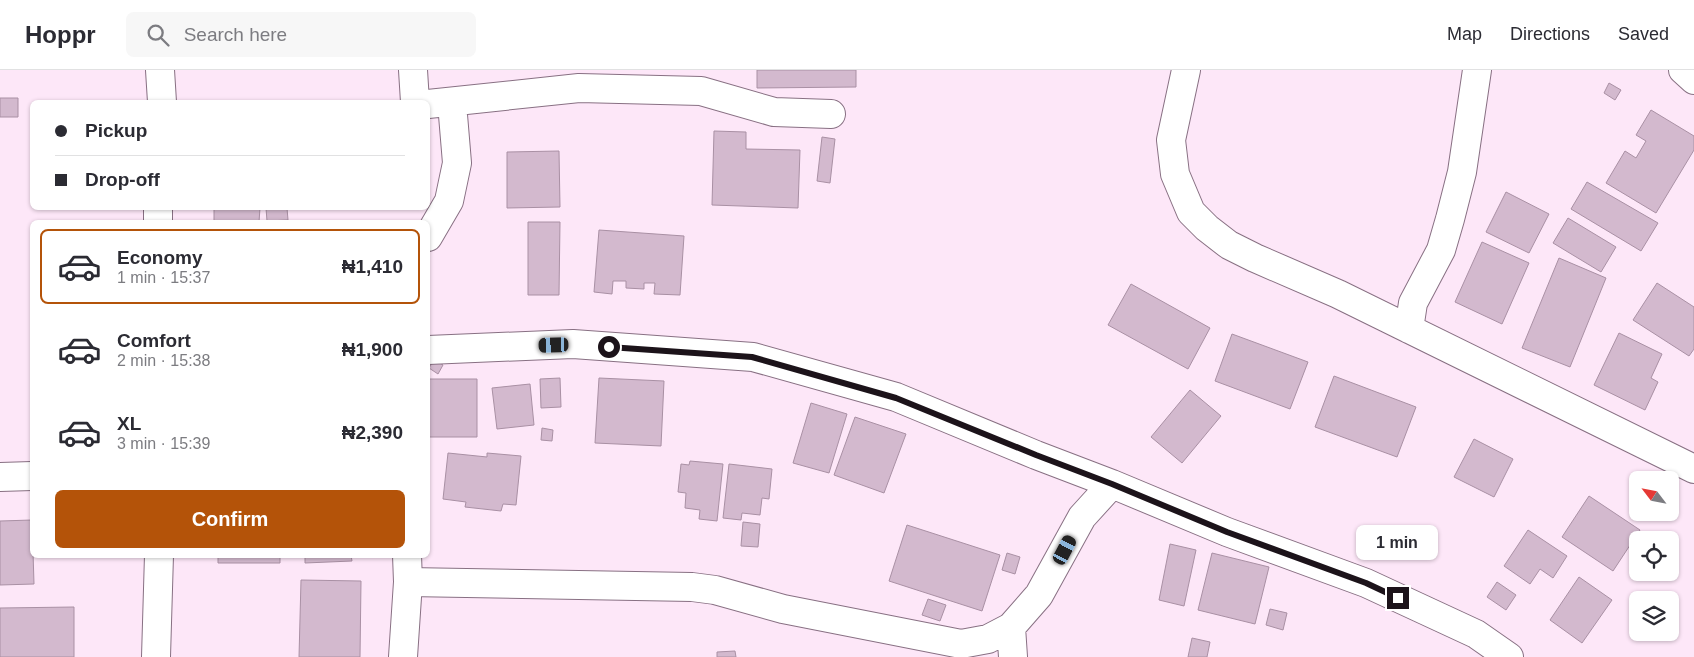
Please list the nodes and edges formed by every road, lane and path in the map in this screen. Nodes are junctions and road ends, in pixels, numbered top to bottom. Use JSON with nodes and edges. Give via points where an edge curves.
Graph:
{"nodes":[{"id":1,"x":160,"y":70,"type":"edge"},
{"id":2,"x":413,"y":70,"type":"edge"},
{"id":3,"x":1186,"y":70,"type":"edge"},
{"id":4,"x":1477,"y":70,"type":"edge"},
{"id":5,"x":1683,"y":70,"type":"edge"},
{"id":6,"x":1694,"y":80,"type":"edge"},
{"id":7,"x":162,"y":100,"type":"edge"},
{"id":8,"x":415,"y":100,"type":"edge"},
{"id":9,"x":440,"y":104,"type":"edge"},
{"id":10,"x":831,"y":114,"type":"dead end"},
{"id":11,"x":430,"y":234,"type":"edge"},
{"id":12,"x":1409,"y":329,"type":"junction"},
{"id":13,"x":430,"y":350,"type":"edge"},
{"id":14,"x":1694,"y":469,"type":"edge"},
{"id":15,"x":30,"y":476,"type":"edge"},
{"id":16,"x":0,"y":477,"type":"edge"},
{"id":17,"x":1112,"y":484,"type":"junction"},
{"id":18,"x":159,"y":558,"type":"edge"},
{"id":19,"x":407,"y":558,"type":"edge"},
{"id":20,"x":408,"y":582,"type":"junction"},
{"id":21,"x":1011,"y":628,"type":"junction"},
{"id":22,"x":156,"y":657,"type":"edge"},
{"id":23,"x":403,"y":657,"type":"edge"},
{"id":24,"x":1013,"y":657,"type":"edge"},
{"id":25,"x":1509,"y":657,"type":"edge"}],
"edges":[{"from":1,"to":7,"type":"street"},
{"from":2,"to":8,"type":"street"},
{"from":3,"to":12,"type":"street","via":[[1172,140],[1175,174],[1191,212],[1230,245]]},
{"from":4,"to":12,"type":"street","via":[[1462,172],[1450,219],[1441,250],[1413,303]]},
{"from":5,"to":6,"type":"street"},
{"from":9,"to":10,"type":"street","via":[[579,88],[702,91],[774,112]]},
{"from":9,"to":11,"type":"street","via":[[457,164],[449,201]]},
{"from":12,"to":14,"type":"street"},
{"from":13,"to":17,"type":"street","via":[[573,344],[752,357],[896,398]]},
{"from":15,"to":16,"type":"street"},
{"from":17,"to":21,"type":"street","via":[[1082,517],[1039,595]]},
{"from":17,"to":25,"type":"street","via":[[1227,532],[1366,583],[1476,634]]},
{"from":18,"to":22,"type":"street"},
{"from":19,"to":20,"type":"street"},
{"from":20,"to":21,"type":"street","via":[[692,587],[783,609],[961,644],[988,639]]},
{"from":20,"to":23,"type":"street"},
{"from":21,"to":24,"type":"street"}]}
